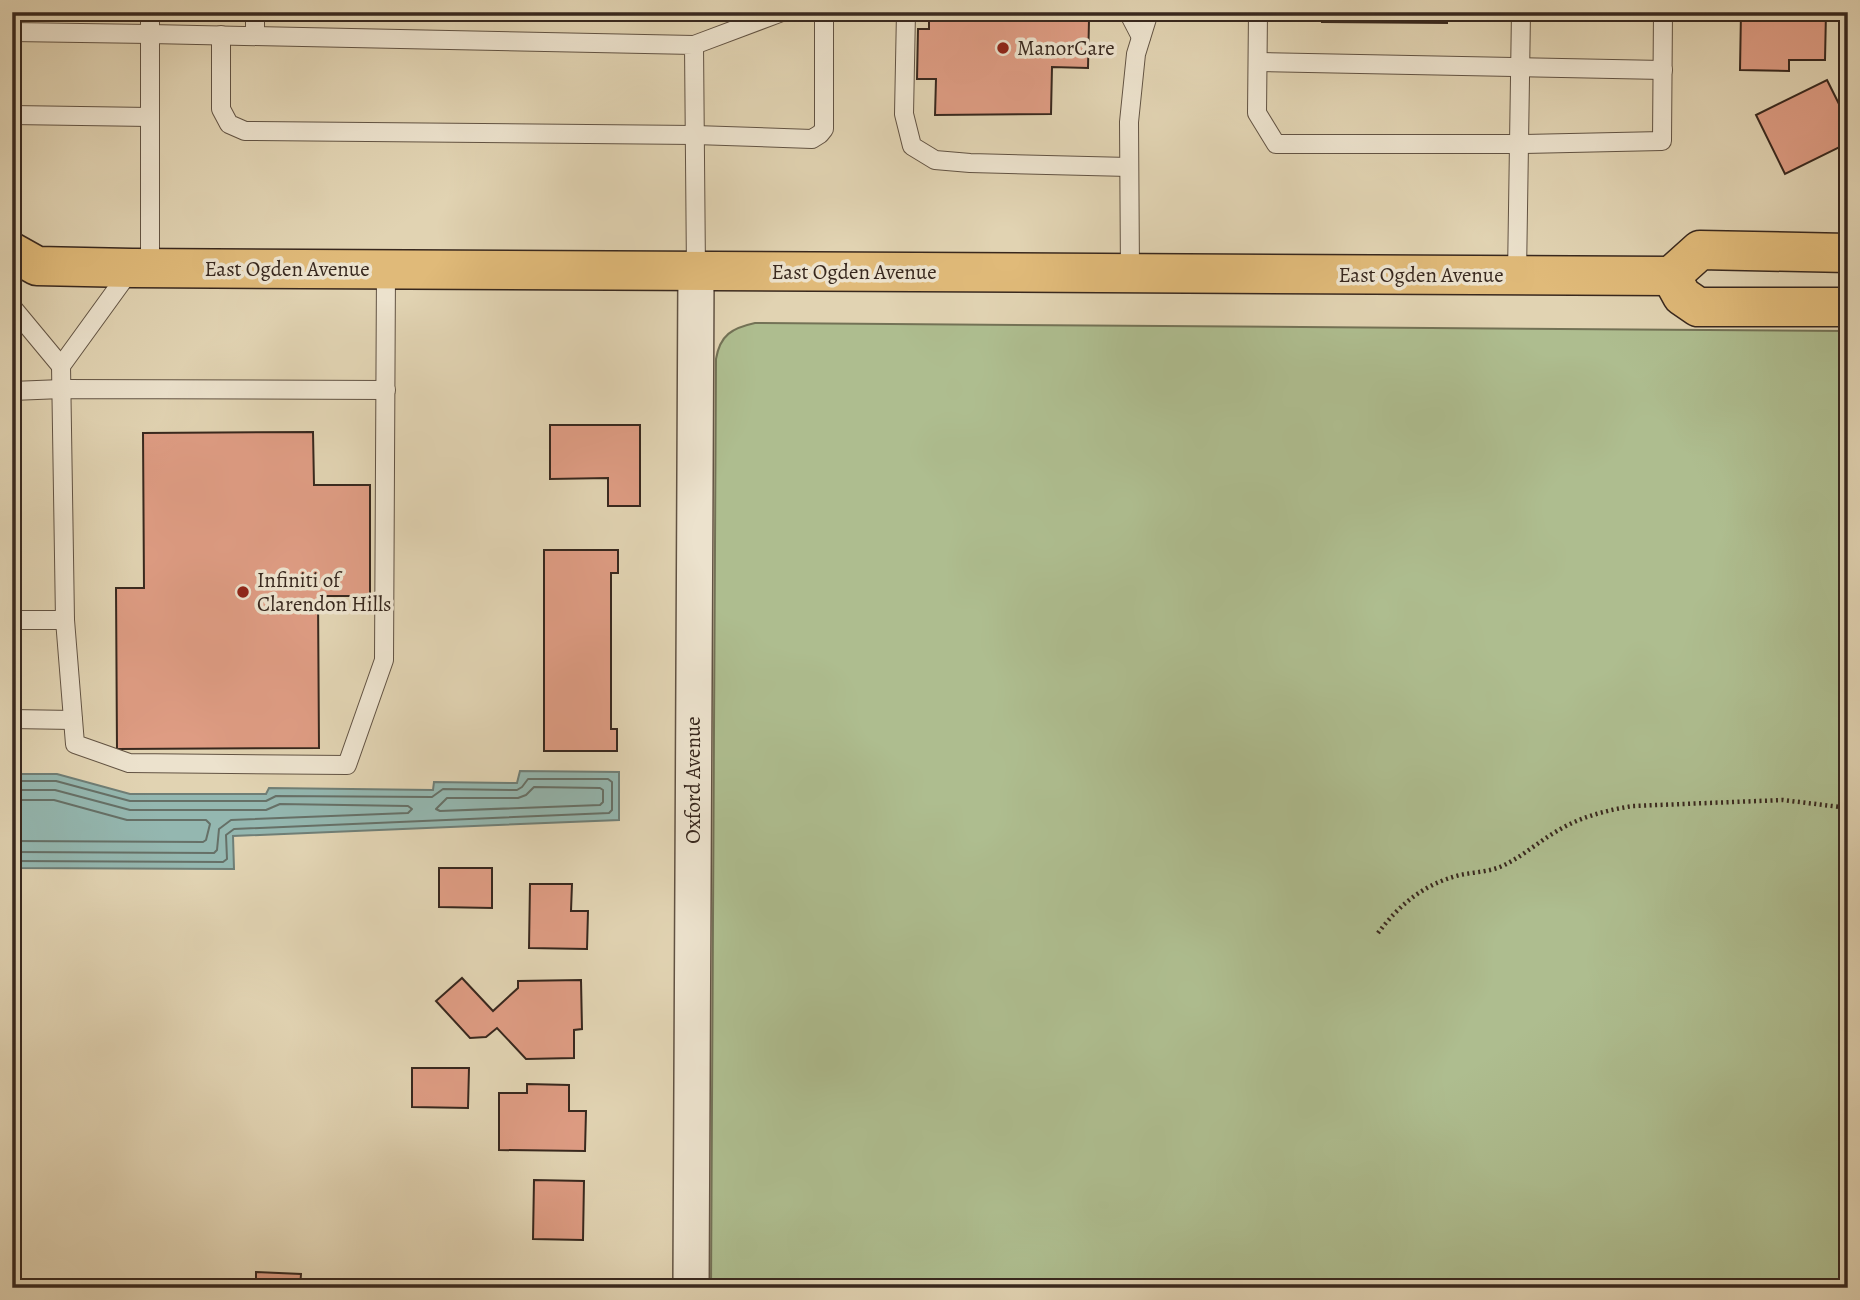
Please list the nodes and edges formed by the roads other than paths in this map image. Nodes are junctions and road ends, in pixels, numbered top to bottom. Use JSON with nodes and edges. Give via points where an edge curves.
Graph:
{"nodes":[{"id":1,"x":150,"y":12,"type":"edge"},
{"id":2,"x":255,"y":12,"type":"edge"},
{"id":3,"x":782,"y":12,"type":"edge"},
{"id":4,"x":824,"y":12,"type":"edge"},
{"id":5,"x":906,"y":12,"type":"edge"},
{"id":6,"x":1128,"y":12,"type":"edge"},
{"id":7,"x":1149,"y":12,"type":"edge"},
{"id":8,"x":1258,"y":12,"type":"edge"},
{"id":9,"x":1521,"y":12,"type":"edge"},
{"id":10,"x":1663,"y":12,"type":"edge"},
{"id":11,"x":12,"y":32,"type":"edge"},
{"id":12,"x":150,"y":34,"type":"junction"},
{"id":13,"x":221,"y":35,"type":"junction"},
{"id":14,"x":255,"y":36,"type":"junction"},
{"id":15,"x":1141,"y":37,"type":"junction"},
{"id":16,"x":694,"y":45,"type":"junction"},
{"id":17,"x":1258,"y":62,"type":"junction"},
{"id":18,"x":1521,"y":67,"type":"junction"},
{"id":19,"x":1662,"y":70,"type":"junction"},
{"id":20,"x":12,"y":116,"type":"edge"},
{"id":21,"x":150,"y":117,"type":"junction"},
{"id":22,"x":695,"y":135,"type":"junction"},
{"id":23,"x":1520,"y":144,"type":"junction"},
{"id":24,"x":1129,"y":167,"type":"junction"},
{"id":25,"x":1848,"y":253,"type":"edge"},
{"id":26,"x":141,"y":268,"type":"junction"},
{"id":27,"x":21,"y":269,"type":"edge"},
{"id":28,"x":386,"y":270,"type":"junction"},
{"id":29,"x":696,"y":272,"type":"junction"},
{"id":30,"x":1130,"y":273,"type":"junction"},
{"id":31,"x":1517,"y":275,"type":"junction"},
{"id":32,"x":1671,"y":276,"type":"junction"},
{"id":33,"x":12,"y":307,"type":"edge"},
{"id":34,"x":1848,"y":307,"type":"edge"},
{"id":35,"x":61,"y":366,"type":"junction"},
{"id":36,"x":62,"y":389,"type":"junction"},
{"id":37,"x":386,"y":390,"type":"junction"},
{"id":38,"x":12,"y":391,"type":"edge"},
{"id":39,"x":12,"y":620,"type":"edge"},
{"id":40,"x":65,"y":620,"type":"junction"},
{"id":41,"x":12,"y":719,"type":"edge"},
{"id":42,"x":73,"y":720,"type":"junction"},
{"id":43,"x":691,"y":1288,"type":"edge"}],
"edges":[{"from":1,"to":12,"type":"lane"},
{"from":2,"to":14,"type":"lane"},
{"from":3,"to":16,"type":"lane"},
{"from":4,"to":22,"type":"lane","via":[[824,130],[820,135],[812,139]]},
{"from":5,"to":24,"type":"lane","via":[[904,114],[912,146],[935,160]]},
{"from":6,"to":15,"type":"lane"},
{"from":7,"to":15,"type":"lane"},
{"from":8,"to":17,"type":"lane"},
{"from":9,"to":18,"type":"lane"},
{"from":10,"to":19,"type":"lane"},
{"from":11,"to":12,"type":"lane"},
{"from":12,"to":13,"type":"lane"},
{"from":12,"to":21,"type":"lane"},
{"from":13,"to":14,"type":"lane"},
{"from":13,"to":22,"type":"lane","via":[[221,109],[229,124],[245,131]]},
{"from":14,"to":16,"type":"lane"},
{"from":15,"to":24,"type":"lane","via":[[1129,122]]},
{"from":16,"to":22,"type":"lane"},
{"from":17,"to":18,"type":"lane"},
{"from":17,"to":23,"type":"lane","via":[[1257,113],[1276,144]]},
{"from":18,"to":19,"type":"lane"},
{"from":18,"to":23,"type":"lane"},
{"from":19,"to":23,"type":"lane","via":[[1662,141]]},
{"from":20,"to":21,"type":"lane"},
{"from":21,"to":26,"type":"lane"},
{"from":22,"to":29,"type":"lane"},
{"from":23,"to":31,"type":"lane"},
{"from":24,"to":30,"type":"lane"},
{"from":25,"to":32,"type":"main road","via":[[1700,250]]},
{"from":26,"to":27,"type":"main road","name":"East Ogden Avenue"},
{"from":26,"to":28,"type":"main road","name":"East Ogden Avenue"},
{"from":26,"to":35,"type":"lane"},
{"from":28,"to":29,"type":"main road","name":"East Ogden Avenue"},
{"from":28,"to":37,"type":"lane"},
{"from":29,"to":30,"type":"main road","name":"East Ogden Avenue"},
{"from":29,"to":43,"type":"street","name":"Oxford Avenue"},
{"from":30,"to":31,"type":"main road","name":"East Ogden Avenue"},
{"from":31,"to":32,"type":"main road","name":"East Ogden Avenue"},
{"from":32,"to":34,"type":"main road","via":[[1682,296],[1698,307]]},
{"from":33,"to":35,"type":"lane"},
{"from":35,"to":36,"type":"lane"},
{"from":36,"to":37,"type":"lane"},
{"from":36,"to":38,"type":"lane"},
{"from":36,"to":40,"type":"lane"},
{"from":37,"to":42,"type":"lane","via":[[384,660],[347,765],[129,763],[75,744]]},
{"from":39,"to":40,"type":"lane"},
{"from":40,"to":42,"type":"lane"},
{"from":41,"to":42,"type":"lane"}]}
